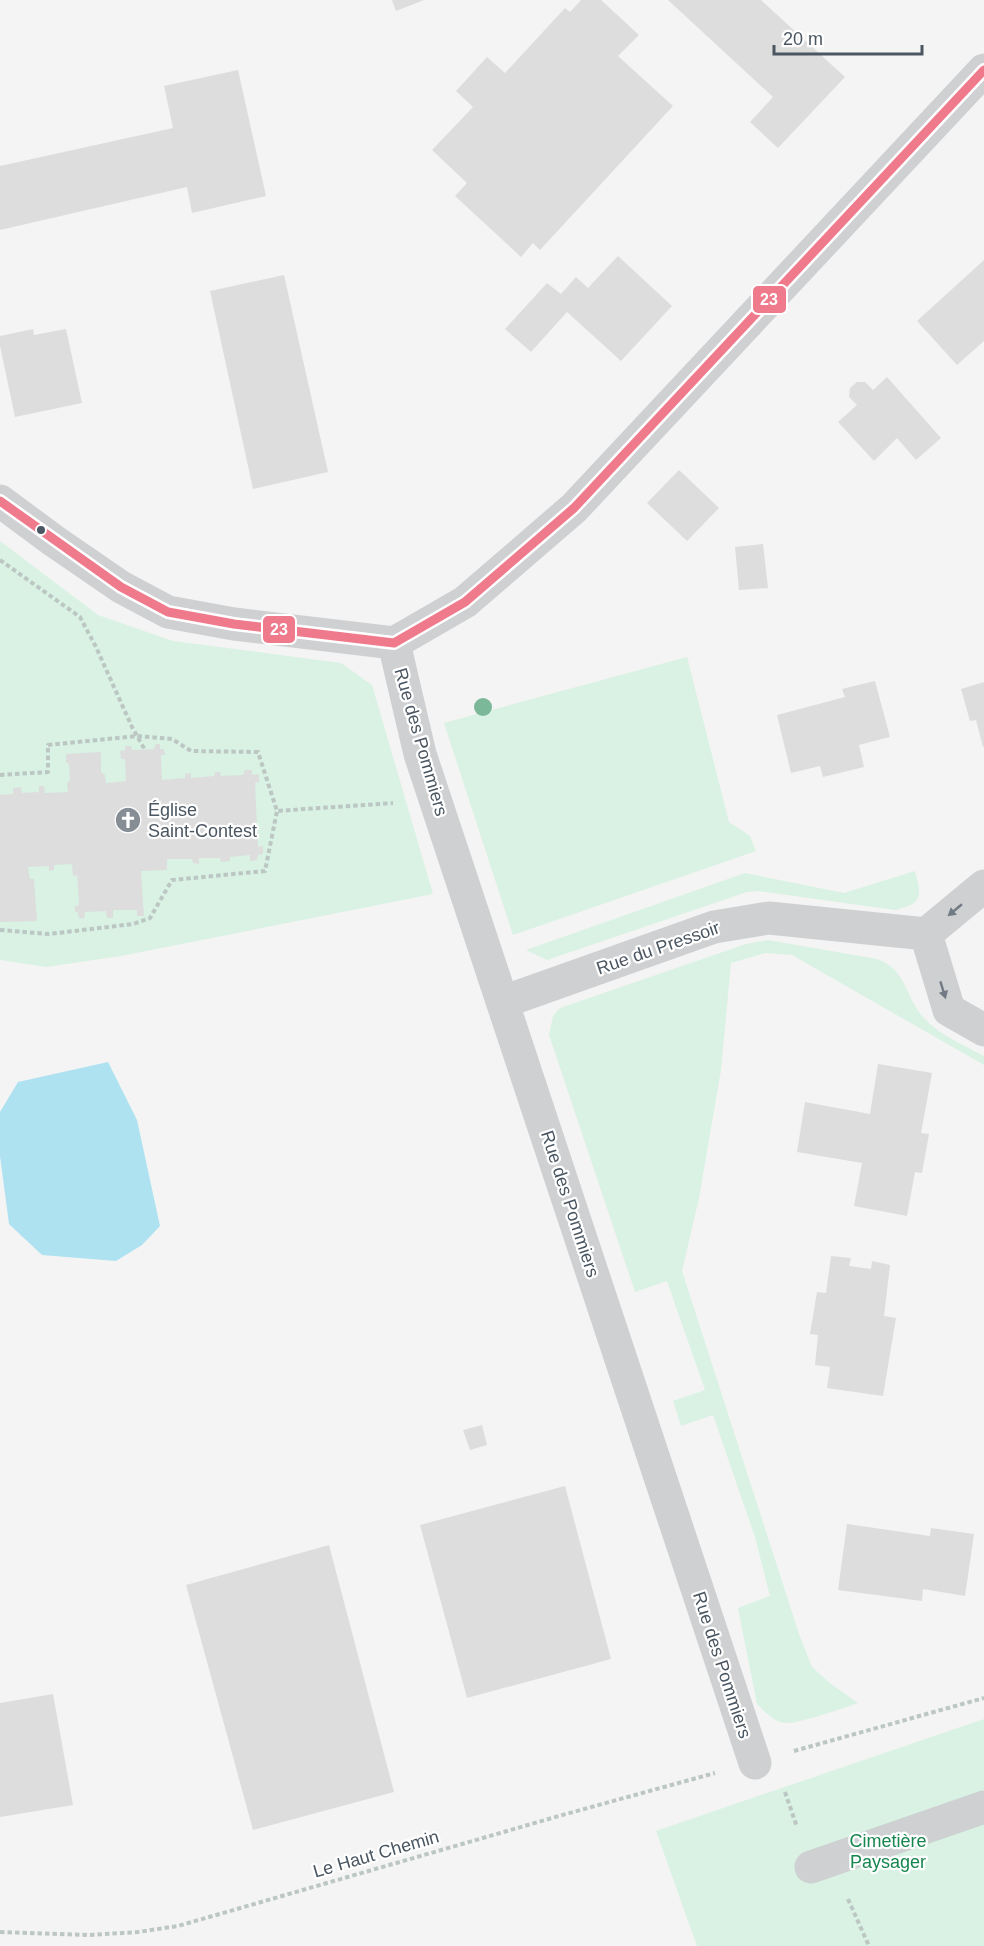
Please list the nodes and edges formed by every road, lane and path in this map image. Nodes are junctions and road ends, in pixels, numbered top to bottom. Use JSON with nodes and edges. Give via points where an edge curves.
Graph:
{"nodes":[{"id":1,"x":984,"y":70,"type":"edge"},
{"id":2,"x":0,"y":501,"type":"edge"},
{"id":3,"x":0,"y":560,"type":"edge"},
{"id":4,"x":394,"y":643,"type":"junction"},
{"id":5,"x":137,"y":736,"type":"junction"},
{"id":6,"x":145,"y":750,"type":"dead end"},
{"id":7,"x":0,"y":775,"type":"edge"},
{"id":8,"x":435,"y":800,"type":"junction"},
{"id":9,"x":277,"y":811,"type":"junction"},
{"id":10,"x":984,"y":886,"type":"edge"},
{"id":11,"x":0,"y":930,"type":"edge"},
{"id":12,"x":926,"y":934,"type":"junction"},
{"id":13,"x":503,"y":1002,"type":"junction"},
{"id":14,"x":984,"y":1030,"type":"edge"},
{"id":15,"x":984,"y":1698,"type":"edge"},
{"id":16,"x":843,"y":1737,"type":"dead end"},
{"id":17,"x":755,"y":1763,"type":"joint"},
{"id":18,"x":984,"y":1807,"type":"edge"},
{"id":19,"x":811,"y":1867,"type":"dead end"},
{"id":20,"x":0,"y":1932,"type":"edge"}],
"edges":[{"from":1,"to":4,"type":"street","via":[[574,508],[465,602]]},
{"from":2,"to":4,"type":"street","via":[[121,587],[168,612]]},
{"from":3,"to":5,"type":"path","via":[[80,617]]},
{"from":4,"to":8,"type":"street","name":"Rue des Pommiers"},
{"from":5,"to":6,"type":"path"},
{"from":5,"to":7,"type":"path","via":[[48,745],[48,772]]},
{"from":5,"to":9,"type":"path","via":[[172,739],[191,751],[258,752]]},
{"from":8,"to":9,"type":"path"},
{"from":8,"to":13,"type":"street","name":"Rue des Pommiers"},
{"from":9,"to":11,"type":"path","via":[[265,871],[172,880],[150,918],[133,924],[50,934]]},
{"from":10,"to":12,"type":"street","one_way":true},
{"from":12,"to":13,"type":"street","name":"Rue du Pressoir","via":[[769,918],[714,927]]},
{"from":12,"to":14,"type":"street","one_way":true,"via":[[949,1010]]},
{"from":13,"to":17,"type":"street","name":"Rue des Pommiers"},
{"from":15,"to":16,"type":"path"},
{"from":17,"to":20,"type":"path","name":"Le Haut Chemin","via":[[178,1926],[90,1935]]},
{"from":18,"to":19,"type":"street"}]}
